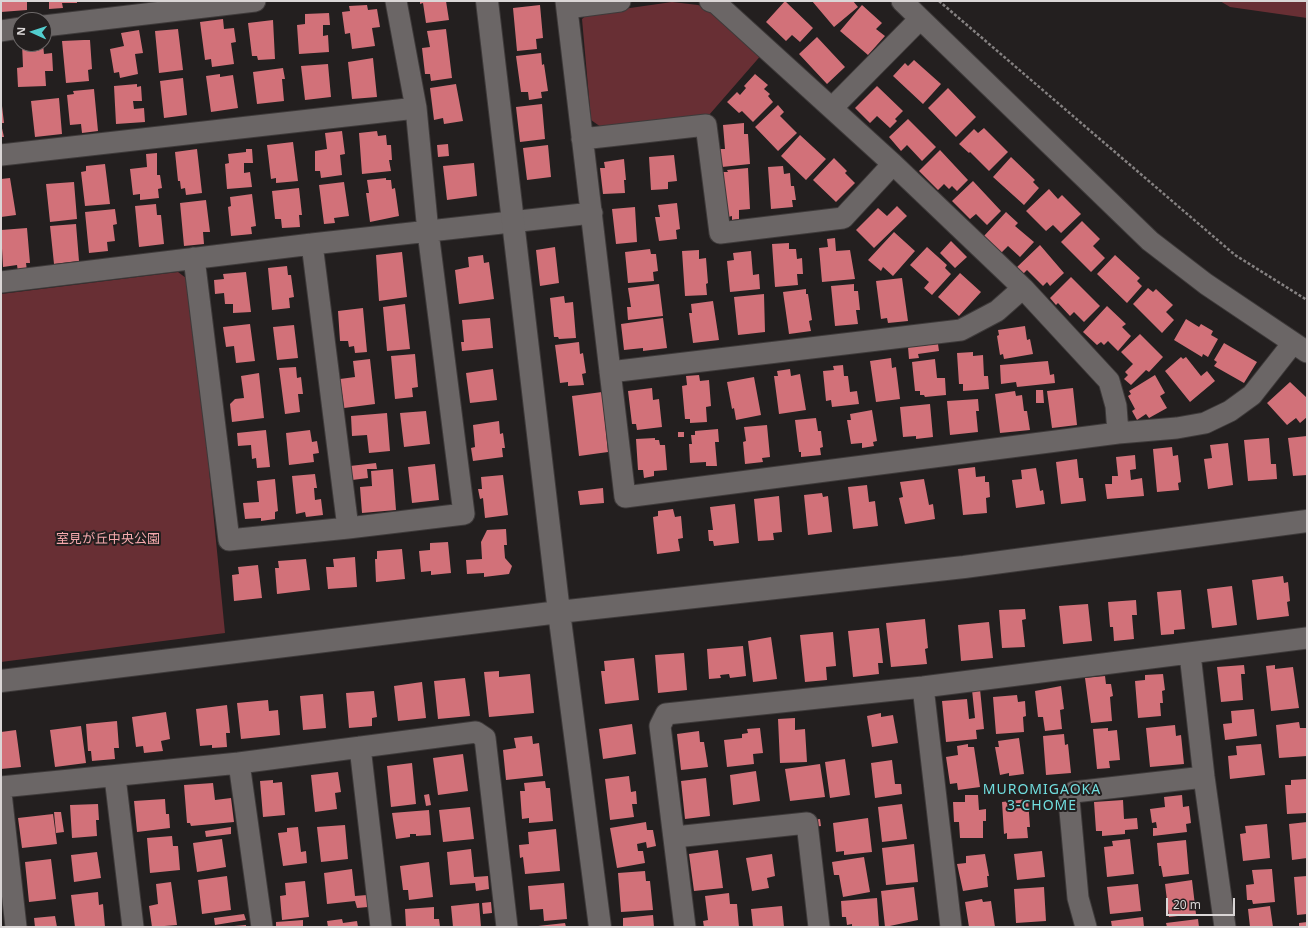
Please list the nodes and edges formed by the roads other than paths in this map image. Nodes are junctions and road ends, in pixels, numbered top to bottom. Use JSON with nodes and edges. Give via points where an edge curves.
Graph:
{"nodes":[{"id":1,"x":255,"y":1,"type":"edge"},
{"id":2,"x":396,"y":1,"type":"edge"},
{"id":3,"x":487,"y":1,"type":"edge"},
{"id":4,"x":620,"y":1,"type":"edge"},
{"id":5,"x":710,"y":1,"type":"edge"},
{"id":6,"x":902,"y":1,"type":"edge"},
{"id":7,"x":566,"y":5,"type":"edge"},
{"id":8,"x":920,"y":19,"type":"junction"},
{"id":9,"x":52,"y":25,"type":"edge"},
{"id":10,"x":12,"y":29,"type":"edge"},
{"id":11,"x":1,"y":31,"type":"edge"},
{"id":12,"x":416,"y":108,"type":"junction"},
{"id":13,"x":832,"y":108,"type":"junction"},
{"id":14,"x":582,"y":139,"type":"junction"},
{"id":15,"x":1,"y":155,"type":"edge"},
{"id":16,"x":893,"y":164,"type":"junction"},
{"id":17,"x":592,"y":213,"type":"junction"},
{"id":18,"x":512,"y":223,"type":"junction"},
{"id":19,"x":428,"y":232,"type":"junction"},
{"id":20,"x":312,"y":244,"type":"junction"},
{"id":21,"x":194,"y":258,"type":"junction"},
{"id":22,"x":1,"y":282,"type":"edge"},
{"id":23,"x":1023,"y":288,"type":"junction"},
{"id":24,"x":1300,"y":348,"type":"edge"},
{"id":25,"x":610,"y":372,"type":"junction"},
{"id":26,"x":1118,"y":433,"type":"junction"},
{"id":27,"x":1307,"y":521,"type":"edge"},
{"id":28,"x":1307,"y":525,"type":"edge"},
{"id":29,"x":348,"y":528,"type":"junction"},
{"id":30,"x":559,"y":612,"type":"junction"},
{"id":31,"x":1307,"y":638,"type":"edge"},
{"id":32,"x":1190,"y":654,"type":"junction"},
{"id":33,"x":1,"y":681,"type":"edge"},
{"id":34,"x":923,"y":687,"type":"junction"},
{"id":35,"x":360,"y":747,"type":"junction"},
{"id":36,"x":239,"y":763,"type":"junction"},
{"id":37,"x":115,"y":777,"type":"junction"},
{"id":38,"x":1204,"y":777,"type":"junction"},
{"id":39,"x":1,"y":787,"type":"edge"},
{"id":40,"x":1,"y":793,"type":"edge"},
{"id":41,"x":675,"y":837,"type":"junction"},
{"id":42,"x":16,"y":927,"type":"edge"},
{"id":43,"x":133,"y":927,"type":"edge"},
{"id":44,"x":262,"y":927,"type":"edge"},
{"id":45,"x":381,"y":927,"type":"edge"},
{"id":46,"x":507,"y":927,"type":"edge"},
{"id":47,"x":600,"y":927,"type":"edge"},
{"id":48,"x":685,"y":927,"type":"edge"},
{"id":49,"x":819,"y":927,"type":"edge"},
{"id":50,"x":951,"y":927,"type":"edge"},
{"id":51,"x":1086,"y":927,"type":"edge"},
{"id":52,"x":1225,"y":927,"type":"edge"}],
"edges":[{"from":1,"to":9,"type":"street"},
{"from":2,"to":12,"type":"street"},
{"from":3,"to":18,"type":"street"},
{"from":4,"to":7,"type":"street"},
{"from":5,"to":13,"type":"street","via":[[716,2]]},
{"from":6,"to":8,"type":"street"},
{"from":7,"to":14,"type":"street"},
{"from":8,"to":13,"type":"street"},
{"from":8,"to":24,"type":"street","via":[[1150,241],[1206,284]]},
{"from":10,"to":11,"type":"street"},
{"from":12,"to":15,"type":"street"},
{"from":12,"to":19,"type":"street"},
{"from":13,"to":16,"type":"street"},
{"from":14,"to":16,"type":"street","via":[[706,125],[720,233],[843,218]]},
{"from":14,"to":17,"type":"street"},
{"from":16,"to":23,"type":"street"},
{"from":17,"to":18,"type":"street"},
{"from":17,"to":25,"type":"street"},
{"from":18,"to":19,"type":"street"},
{"from":18,"to":30,"type":"street"},
{"from":19,"to":20,"type":"street"},
{"from":19,"to":29,"type":"street","via":[[464,514]]},
{"from":20,"to":21,"type":"street"},
{"from":20,"to":29,"type":"street"},
{"from":21,"to":22,"type":"street"},
{"from":21,"to":29,"type":"street","via":[[229,540]]},
{"from":23,"to":25,"type":"street","via":[[997,311],[961,330]]},
{"from":23,"to":26,"type":"street","via":[[1109,381],[1116,406]]},
{"from":24,"to":26,"type":"street","via":[[1252,395],[1230,411],[1205,423]]},
{"from":25,"to":26,"type":"street","via":[[625,497]]},
{"from":27,"to":28,"type":"street"},
{"from":27,"to":30,"type":"street","via":[[964,567]]},
{"from":30,"to":33,"type":"street"},
{"from":30,"to":47,"type":"street"},
{"from":31,"to":32,"type":"street"},
{"from":32,"to":34,"type":"street"},
{"from":32,"to":38,"type":"street"},
{"from":34,"to":41,"type":"street","via":[[666,714],[660,726]]},
{"from":34,"to":50,"type":"street"},
{"from":35,"to":36,"type":"street"},
{"from":35,"to":45,"type":"street"},
{"from":35,"to":46,"type":"street","via":[[476,732],[485,738]]},
{"from":36,"to":37,"type":"street"},
{"from":36,"to":44,"type":"street"},
{"from":37,"to":39,"type":"street"},
{"from":37,"to":43,"type":"street"},
{"from":38,"to":51,"type":"street","via":[[1074,792],[1069,800],[1078,898]]},
{"from":38,"to":52,"type":"street"},
{"from":40,"to":42,"type":"street"},
{"from":41,"to":48,"type":"street"},
{"from":41,"to":49,"type":"street","via":[[807,823]]}]}
